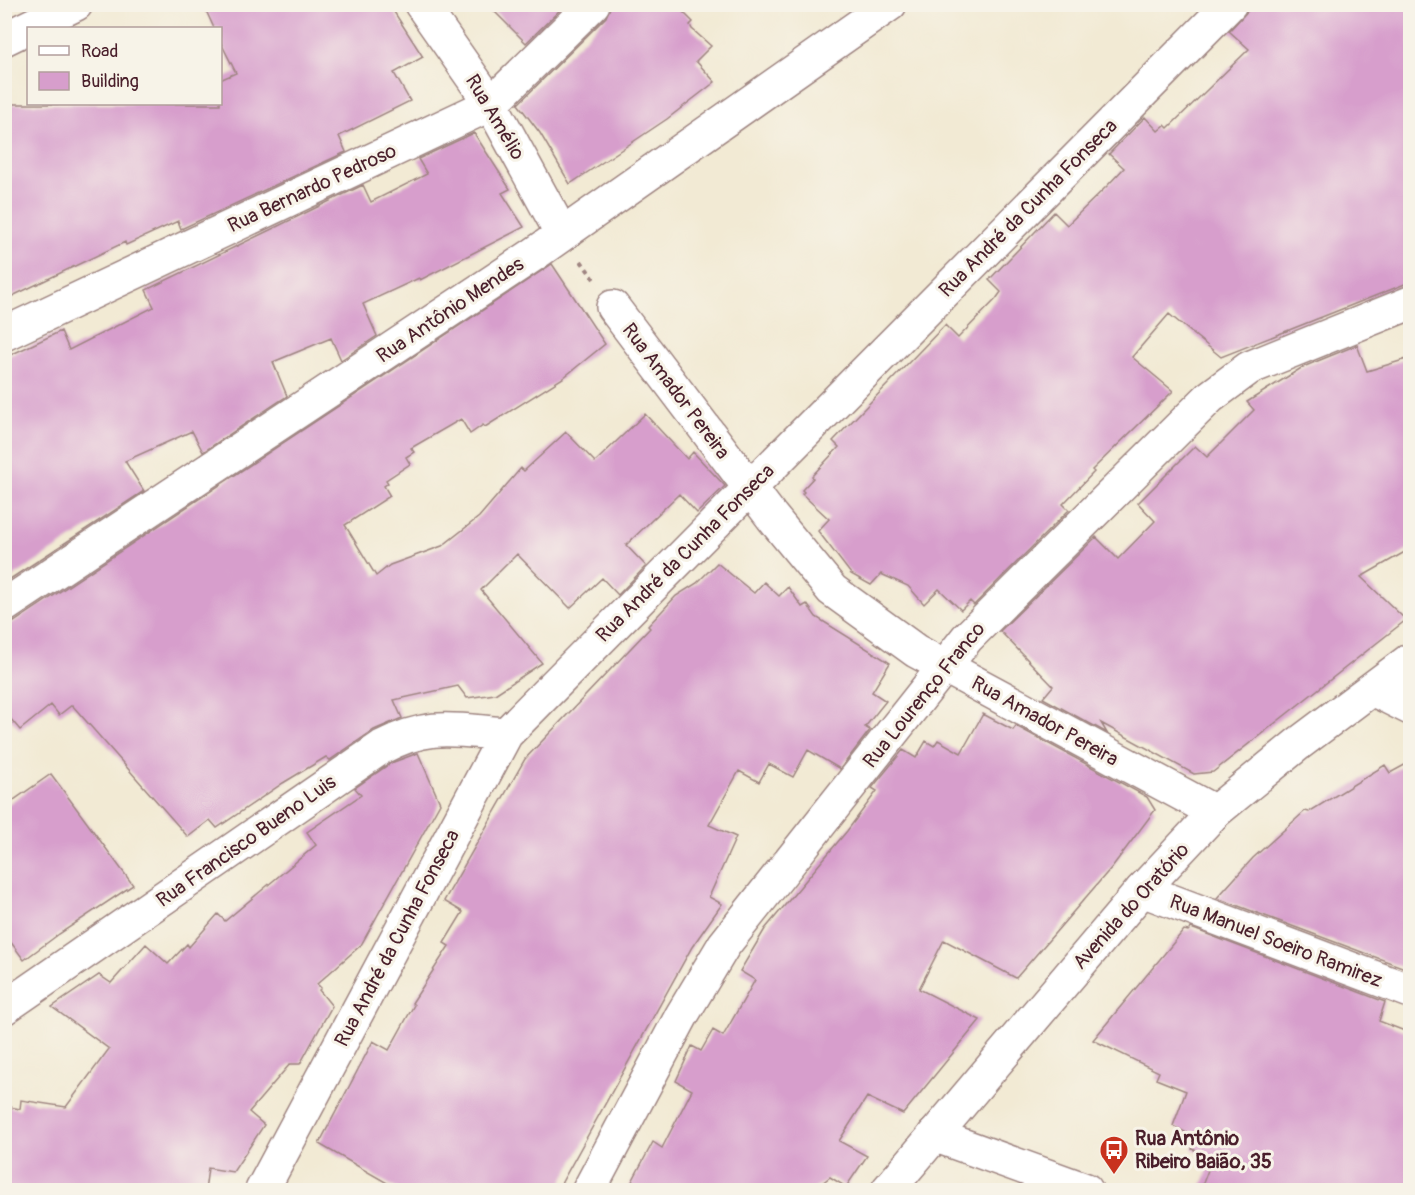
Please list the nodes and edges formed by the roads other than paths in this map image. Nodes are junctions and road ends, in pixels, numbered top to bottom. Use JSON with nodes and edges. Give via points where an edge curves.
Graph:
{"nodes":[{"id":1,"x":76,"y":4,"type":"edge"},
{"id":2,"x":421,"y":4,"type":"edge"},
{"id":3,"x":593,"y":4,"type":"edge"},
{"id":4,"x":890,"y":4,"type":"edge"},
{"id":5,"x":1230,"y":4,"type":"edge"},
{"id":6,"x":29,"y":27,"type":"edge"},
{"id":7,"x":27,"y":28,"type":"edge"},
{"id":8,"x":4,"y":39,"type":"edge"},
{"id":9,"x":491,"y":104,"type":"junction"},
{"id":10,"x":562,"y":234,"type":"junction"},
{"id":11,"x":1410,"y":303,"type":"edge"},
{"id":12,"x":613,"y":307,"type":"road end"},
{"id":13,"x":4,"y":334,"type":"edge"},
{"id":14,"x":749,"y":488,"type":"junction"},
{"id":15,"x":4,"y":606,"type":"edge"},
{"id":16,"x":1410,"y":660,"type":"edge"},
{"id":17,"x":945,"y":665,"type":"junction"},
{"id":18,"x":1372,"y":689,"type":"junction"},
{"id":19,"x":1410,"y":708,"type":"edge"},
{"id":20,"x":506,"y":734,"type":"junction"},
{"id":21,"x":1215,"y":812,"type":"junction"},
{"id":22,"x":1142,"y":890,"type":"junction"},
{"id":23,"x":1410,"y":991,"type":"edge"},
{"id":24,"x":4,"y":1008,"type":"edge"},
{"id":25,"x":934,"y":1135,"type":"junction"},
{"id":26,"x":262,"y":1191,"type":"edge"},
{"id":27,"x":589,"y":1191,"type":"edge"},
{"id":28,"x":888,"y":1191,"type":"edge"},
{"id":29,"x":1086,"y":1191,"type":"edge"}],
"edges":[{"from":1,"to":6,"type":"street"},
{"from":2,"to":9,"type":"street","name":"Rua Amélio"},
{"from":3,"to":9,"type":"street","name":"Rua Bernardo Pedroso"},
{"from":4,"to":10,"type":"street","name":"Rua Antônio Mendes"},
{"from":5,"to":14,"type":"street","name":"Rua André da Cunha Fonseca"},
{"from":7,"to":8,"type":"street"},
{"from":9,"to":10,"type":"street","name":"Rua Amélio"},
{"from":9,"to":13,"type":"street","name":"Rua Bernardo Pedroso"},
{"from":10,"to":15,"type":"street","name":"Rua Antônio Mendes"},
{"from":11,"to":17,"type":"street","name":"Rua Lourenço Franco","via":[[1249,369],[1210,397],[967,638]]},
{"from":12,"to":14,"type":"street","name":"Rua Amador Pereira"},
{"from":14,"to":17,"type":"street","name":"Rua Amador Pereira","via":[[832,590],[916,651]]},
{"from":14,"to":20,"type":"street","name":"Rua André da Cunha Fonseca"},
{"from":16,"to":18,"type":"street","name":"Avenida do Oratório"},
{"from":17,"to":21,"type":"street","name":"Rua Amador Pereira"},
{"from":17,"to":27,"type":"street","name":"Rua Lourenço Franco","via":[[724,945],[682,1015]]},
{"from":18,"to":19,"type":"street"},
{"from":18,"to":21,"type":"street","name":"Avenida do Oratório"},
{"from":20,"to":24,"type":"street","name":"Rua Francisco Bueno Luis","via":[[438,728],[408,733],[382,747]]},
{"from":20,"to":26,"type":"street","name":"Rua André da Cunha Fonseca"},
{"from":21,"to":22,"type":"street","name":"Avenida do Oratório"},
{"from":22,"to":23,"type":"street","name":"Rua Manuel Soeiro Ramirez"},
{"from":22,"to":25,"type":"street","name":"Avenida do Oratório"},
{"from":25,"to":28,"type":"street","name":"Avenida do Oratório"},
{"from":25,"to":29,"type":"street"}]}
